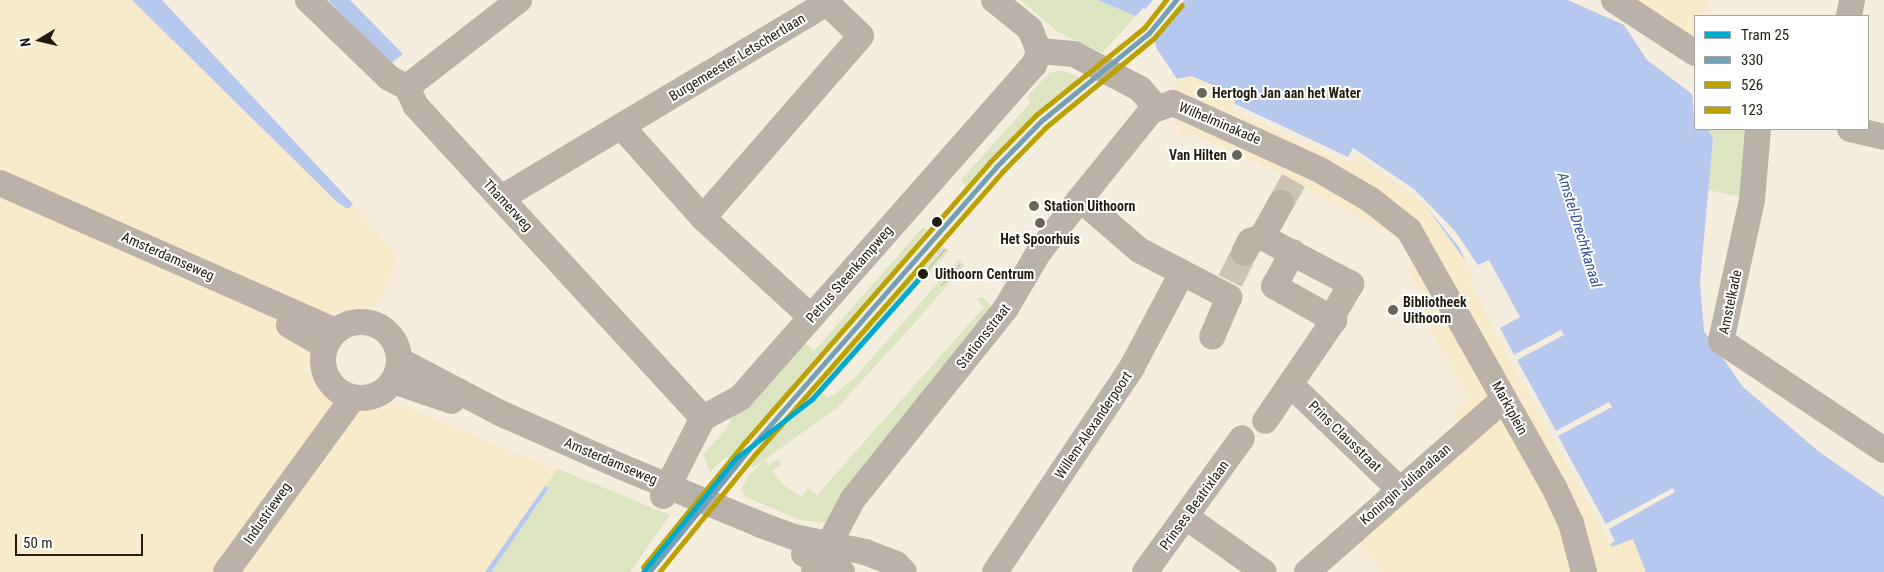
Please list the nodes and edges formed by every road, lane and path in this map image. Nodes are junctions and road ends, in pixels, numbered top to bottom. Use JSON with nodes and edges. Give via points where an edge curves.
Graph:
{"nodes":[{"id":1,"x":308,"y":0,"type":"edge"},
{"id":2,"x":519,"y":0,"type":"edge"},
{"id":3,"x":994,"y":0,"type":"edge"},
{"id":4,"x":1614,"y":0,"type":"edge"},
{"id":5,"x":1852,"y":0,"type":"edge"},
{"id":6,"x":1849,"y":15,"type":"edge"},
{"id":7,"x":1039,"y":51,"type":"junction"},
{"id":8,"x":1694,"y":52,"type":"edge"},
{"id":9,"x":408,"y":88,"type":"junction"},
{"id":10,"x":1156,"y":107,"type":"junction"},
{"id":11,"x":622,"y":127,"type":"junction"},
{"id":12,"x":1758,"y":130,"type":"edge"},
{"id":13,"x":1854,"y":130,"type":"edge"},
{"id":14,"x":1884,"y":137,"type":"edge"},
{"id":15,"x":0,"y":183,"type":"edge"},
{"id":16,"x":0,"y":196,"type":"edge"},
{"id":17,"x":501,"y":198,"type":"junction"},
{"id":18,"x":1080,"y":199,"type":"junction"},
{"id":19,"x":1281,"y":203,"type":"tunnel mouth"},
{"id":20,"x":704,"y":218,"type":"junction"},
{"id":21,"x":1424,"y":249,"type":"joint"},
{"id":22,"x":1293,"y":252,"type":"junction"},
{"id":23,"x":1182,"y":273,"type":"junction"},
{"id":24,"x":811,"y":317,"type":"junction"},
{"id":25,"x":1331,"y":318,"type":"junction"},
{"id":26,"x":1212,"y":337,"type":"dead end"},
{"id":27,"x":330,"y":339,"type":"junction"},
{"id":28,"x":396,"y":370,"type":"junction"},
{"id":29,"x":1291,"y":386,"type":"junction"},
{"id":30,"x":344,"y":392,"type":"junction"},
{"id":31,"x":1504,"y":400,"type":"junction"},
{"id":32,"x":703,"y":418,"type":"junction"},
{"id":33,"x":1265,"y":421,"type":"dead end"},
{"id":34,"x":1242,"y":438,"type":"dead end"},
{"id":35,"x":1884,"y":450,"type":"edge"},
{"id":36,"x":1398,"y":488,"type":"junction"},
{"id":37,"x":665,"y":491,"type":"junction"},
{"id":38,"x":1186,"y":517,"type":"junction"},
{"id":39,"x":827,"y":562,"type":"edge"},
{"id":40,"x":226,"y":572,"type":"edge"},
{"id":41,"x":904,"y":572,"type":"edge"},
{"id":42,"x":995,"y":572,"type":"edge"},
{"id":43,"x":1145,"y":572,"type":"edge"},
{"id":44,"x":1264,"y":572,"type":"edge"},
{"id":45,"x":1307,"y":572,"type":"edge"},
{"id":46,"x":1584,"y":572,"type":"edge"}],
"edges":[{"from":1,"to":9,"type":"street","via":[[389,78]]},
{"from":2,"to":9,"type":"street"},
{"from":3,"to":7,"type":"street","via":[[1030,29]]},
{"from":4,"to":8,"type":"street"},
{"from":5,"to":6,"type":"street"},
{"from":7,"to":10,"type":"street","via":[[1074,54],[1140,89]]},
{"from":7,"to":24,"type":"street","name":"Petrus Steenkampweg","via":[[1034,65]]},
{"from":9,"to":17,"type":"street","name":"Thamerweg","via":[[416,106]]},
{"from":10,"to":18,"type":"street","name":"Stationsstraat"},
{"from":10,"to":21,"type":"street","name":"Wilhelminakade","via":[[1173,103],[1395,217]]},
{"from":11,"to":17,"type":"street","name":"Burgemeester Letschertlaan"},
{"from":11,"to":20,"type":"street"},
{"from":11,"to":20,"type":"street","name":"Burgemeester Letschertlaan","via":[[827,3],[862,36]]},
{"from":12,"to":35,"type":"street","name":"Amstelkade","via":[[1752,200],[1721,341]]},
{"from":13,"to":14,"type":"street"},
{"from":15,"to":27,"type":"street","name":"Amsterdamseweg"},
{"from":16,"to":27,"type":"street","name":"Amsterdamseweg"},
{"from":17,"to":32,"type":"street","name":"Thamerweg"},
{"from":18,"to":23,"type":"street","via":[[1139,250]]},
{"from":18,"to":39,"type":"street","name":"Stationsstraat","via":[[1039,252],[1006,308],[853,499]]},
{"from":19,"to":22,"type":"street","via":[[1253,245]]},
{"from":20,"to":24,"type":"street"},
{"from":21,"to":31,"type":"street","name":"Marktplein"},
{"from":22,"to":25,"type":"street","via":[[1274,286]]},
{"from":22,"to":25,"type":"street","via":[[1351,284]]},
{"from":23,"to":26,"type":"street","via":[[1227,288],[1229,298]]},
{"from":23,"to":42,"type":"street","name":"Willem-Alexanderpoort","via":[[1132,367]]},
{"from":24,"to":32,"type":"street","name":"Petrus Steenkampweg","via":[[740,398]]},
{"from":25,"to":29,"type":"street","via":[[1334,320]]},
{"from":27,"to":28,"type":"street","via":[[355,322],[377,325],[393,339]]},
{"from":27,"to":30,"type":"street","via":[[324,368]]},
{"from":28,"to":30,"type":"street","via":[[376,396]]},
{"from":28,"to":37,"type":"street","name":"Amsterdamseweg","via":[[500,413]]},
{"from":29,"to":33,"type":"street"},
{"from":29,"to":36,"type":"street","name":"Prins Clausstraat"},
{"from":30,"to":40,"type":"street","name":"Industrieweg","via":[[308,454]]},
{"from":31,"to":36,"type":"street","name":"Koningin Julianalaan"},
{"from":31,"to":46,"type":"street","name":"Marktplein","via":[[1564,506]]},
{"from":32,"to":37,"type":"street"},
{"from":34,"to":38,"type":"street","name":"Prinses Beatrixlaan"},
{"from":36,"to":45,"type":"street","name":"Koningin Julianalaan"},
{"from":37,"to":39,"type":"street","name":"Amsterdamseweg","via":[[794,537]]},
{"from":38,"to":43,"type":"street","name":"Prinses Beatrixlaan"},
{"from":38,"to":44,"type":"street"},
{"from":39,"to":41,"type":"street","name":"Amsterdamseweg","via":[[896,564]]}]}
